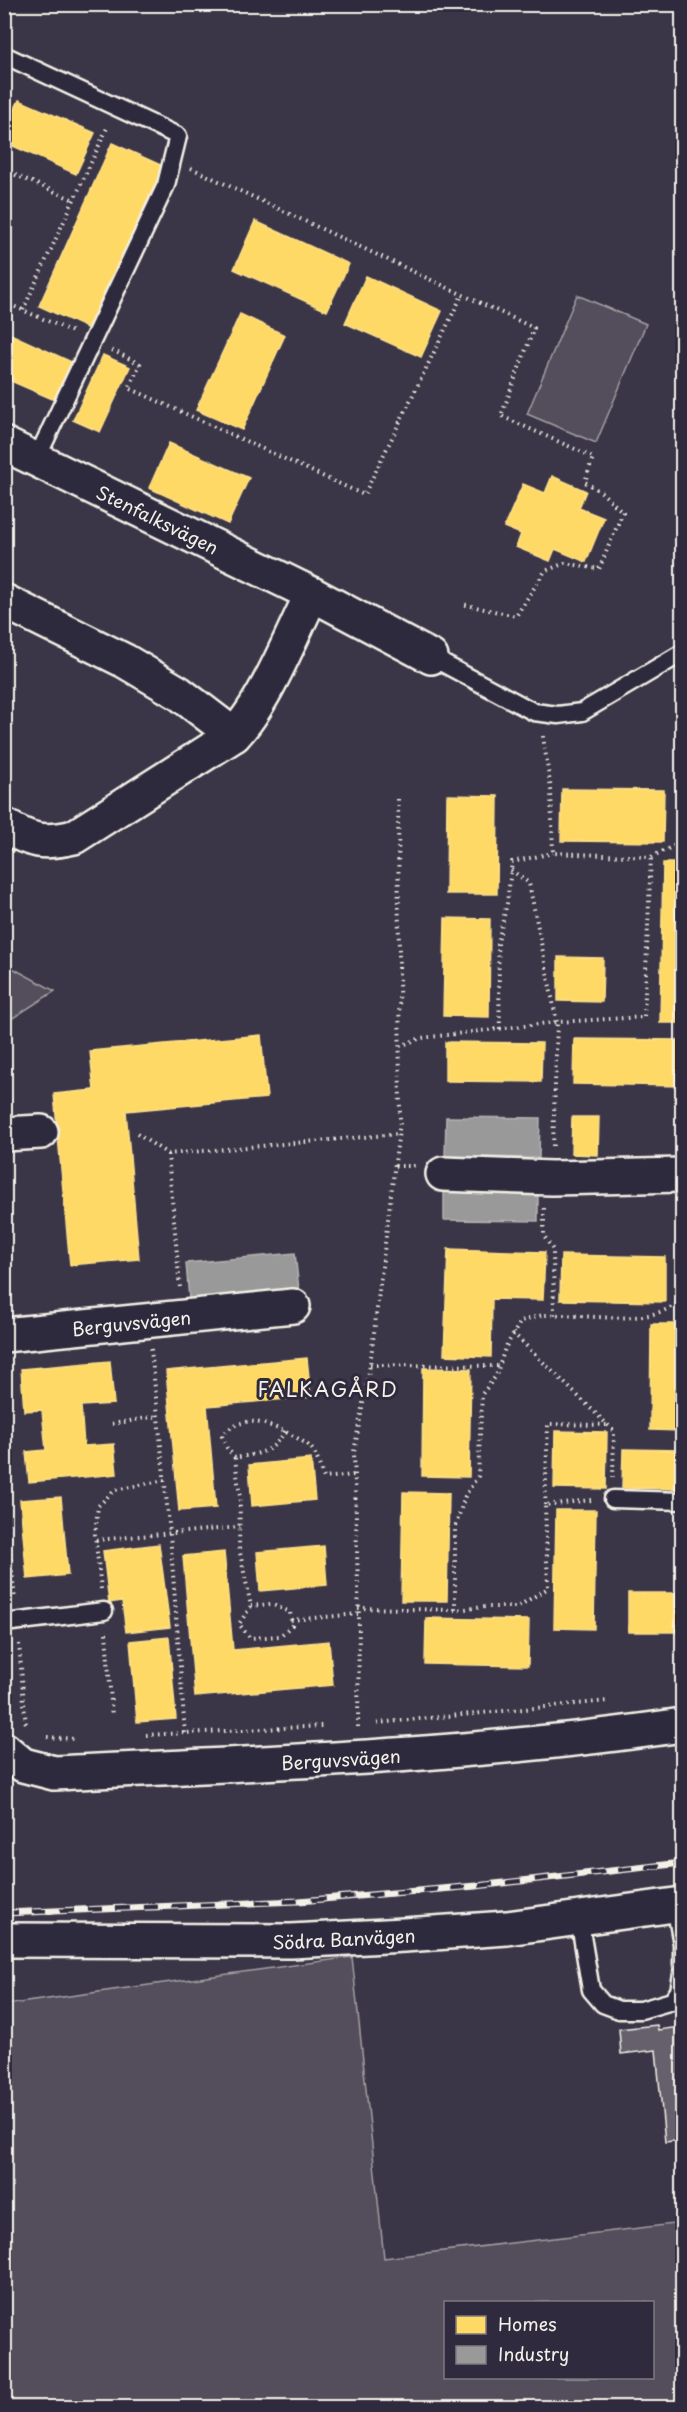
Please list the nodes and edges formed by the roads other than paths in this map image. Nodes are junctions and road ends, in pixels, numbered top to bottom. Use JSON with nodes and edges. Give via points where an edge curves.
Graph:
{"nodes":[{"id":1,"x":4,"y":55,"type":"edge"},
{"id":2,"x":4,"y":444,"type":"edge"},
{"id":3,"x":36,"y":460,"type":"junction"},
{"id":4,"x":312,"y":594,"type":"junction"},
{"id":5,"x":4,"y":601,"type":"edge"},
{"id":6,"x":682,"y":653,"type":"edge"},
{"id":7,"x":431,"y":657,"type":"joint"},
{"id":8,"x":234,"y":735,"type":"junction"},
{"id":9,"x":4,"y":825,"type":"edge"},
{"id":10,"x":41,"y":1132,"type":"dead end"},
{"id":11,"x":4,"y":1134,"type":"edge"},
{"id":12,"x":443,"y":1174,"type":"dead end"},
{"id":13,"x":682,"y":1175,"type":"edge"},
{"id":14,"x":293,"y":1306,"type":"dead end"},
{"id":15,"x":4,"y":1335,"type":"edge"},
{"id":16,"x":613,"y":1499,"type":"road end"},
{"id":17,"x":682,"y":1501,"type":"edge"},
{"id":18,"x":104,"y":1611,"type":"road end"},
{"id":19,"x":4,"y":1623,"type":"edge"},
{"id":20,"x":682,"y":1725,"type":"edge"},
{"id":21,"x":21,"y":1736,"type":"edge"},
{"id":22,"x":679,"y":1904,"type":"edge"},
{"id":23,"x":579,"y":1918,"type":"junction"},
{"id":24,"x":4,"y":1940,"type":"edge"},
{"id":25,"x":682,"y":1965,"type":"edge"},
{"id":26,"x":682,"y":1974,"type":"edge"}],
"edges":[{"from":1,"to":3,"type":"lane","via":[[178,136],[166,185]]},
{"from":2,"to":3,"type":"street","name":"Stenfalksvägen"},
{"from":3,"to":4,"type":"street","name":"Stenfalksvägen"},
{"from":4,"to":7,"type":"street","name":"Stenfalksvägen"},
{"from":4,"to":8,"type":"street","via":[[256,706]]},
{"from":5,"to":8,"type":"street","via":[[134,666],[179,693]]},
{"from":6,"to":7,"type":"lane","via":[[582,712],[558,714],[534,712]]},
{"from":8,"to":9,"type":"street","via":[[74,837],[48,843],[23,837]]},
{"from":10,"to":11,"type":"street"},
{"from":12,"to":13,"type":"street","via":[[548,1178]]},
{"from":14,"to":15,"type":"street","name":"Berguvsvägen"},
{"from":16,"to":17,"type":"lane"},
{"from":18,"to":19,"type":"lane"},
{"from":20,"to":21,"type":"street","name":"Berguvsvägen","via":[[609,1736],[358,1758],[54,1773],[23,1765],[6,1753]]},
{"from":22,"to":23,"type":"street","name":"Södra Banvägen"},
{"from":22,"to":25,"type":"lane"},
{"from":23,"to":24,"type":"street","name":"Södra Banvägen","via":[[507,1928],[291,1941]]},
{"from":23,"to":26,"type":"lane","via":[[591,1990],[603,2004],[619,2010],[640,2010],[672,2001],[679,1991]]}]}
